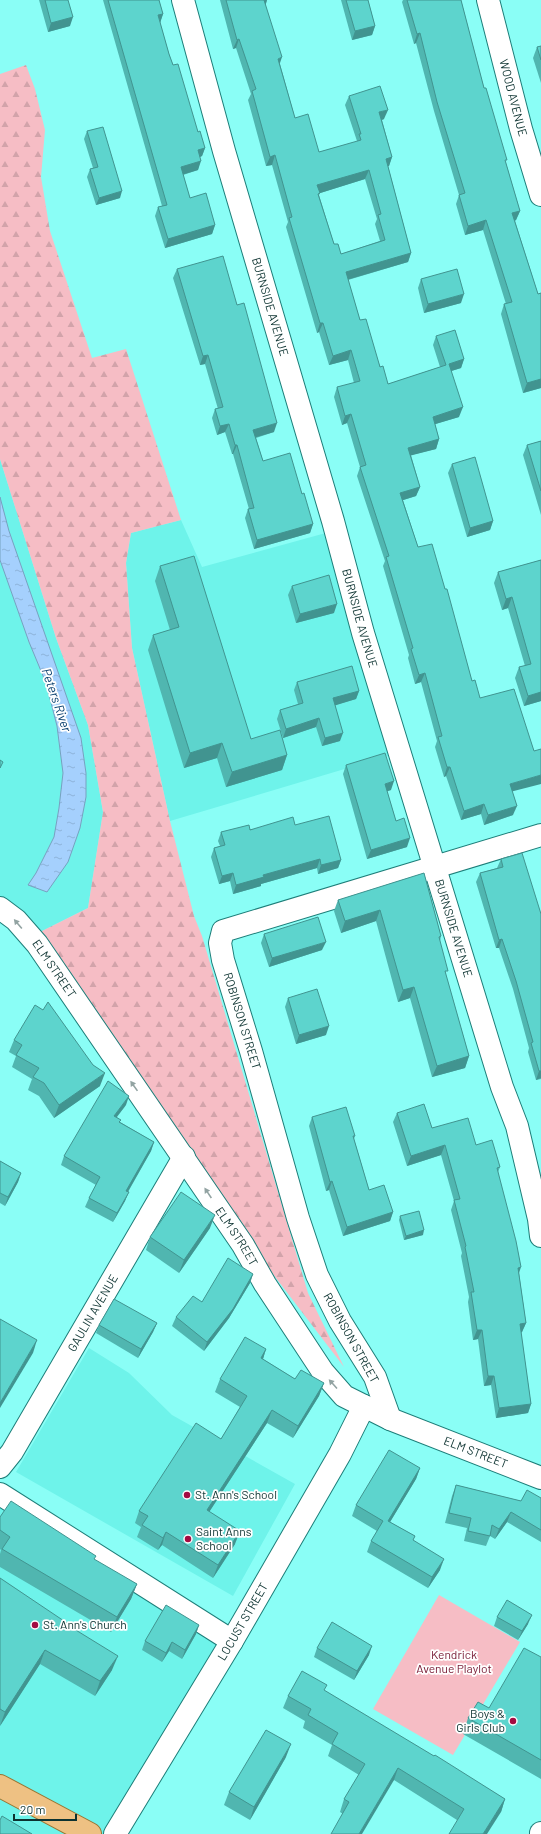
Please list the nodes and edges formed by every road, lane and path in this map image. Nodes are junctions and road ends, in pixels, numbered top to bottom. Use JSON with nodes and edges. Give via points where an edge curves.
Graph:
{"nodes":[{"id":1,"x":183,"y":0,"type":"edge"},
{"id":2,"x":488,"y":0,"type":"edge"},
{"id":3,"x":541,"y":195,"type":"edge"},
{"id":4,"x":541,"y":836,"type":"edge"},
{"id":5,"x":435,"y":866,"type":"junction"},
{"id":6,"x":0,"y":908,"type":"edge"},
{"id":7,"x":184,"y":1157,"type":"junction"},
{"id":8,"x":541,"y":1236,"type":"edge"},
{"id":9,"x":364,"y":1406,"type":"junction"},
{"id":10,"x":390,"y":1419,"type":"junction"},
{"id":11,"x":0,"y":1467,"type":"edge"},
{"id":12,"x":541,"y":1478,"type":"edge"},
{"id":13,"x":0,"y":1494,"type":"edge"},
{"id":14,"x":232,"y":1640,"type":"junction"},
{"id":15,"x":0,"y":1786,"type":"edge"},
{"id":16,"x":90,"y":1834,"type":"edge"},
{"id":17,"x":116,"y":1834,"type":"edge"}],
"edges":[{"from":1,"to":5,"type":"street","name":"BURNSIDE AVENUE","via":[[224,151],[364,633]]},
{"from":2,"to":3,"type":"street","name":"WOOD AVENUE"},
{"from":4,"to":5,"type":"street","name":"ROBINSON STREET"},
{"from":5,"to":8,"type":"street","name":"BURNSIDE AVENUE","via":[[516,1126]]},
{"from":5,"to":10,"type":"street","name":"ROBINSON STREET","via":[[233,926],[222,931],[220,943],[298,1218],[318,1275],[340,1321],[375,1377]]},
{"from":7,"to":6,"type":"street","name":"ELM STREET","one_way":true,"via":[[37,944],[16,920]]},
{"from":9,"to":7,"type":"street","name":"ELM STREET","one_way":true,"via":[[344,1396],[323,1372]]},
{"from":7,"to":11,"type":"street","name":"GAULIN AVENUE","via":[[12,1452]]},
{"from":9,"to":10,"type":"street","name":"ELM STREET"},
{"from":9,"to":14,"type":"street","name":"LOCUST STREET","via":[[340,1454]]},
{"from":10,"to":12,"type":"street","name":"ELM STREET"},
{"from":13,"to":14,"type":"street"},
{"from":14,"to":17,"type":"street","name":"LOCUST STREET"},
{"from":15,"to":16,"type":"main road"}]}
